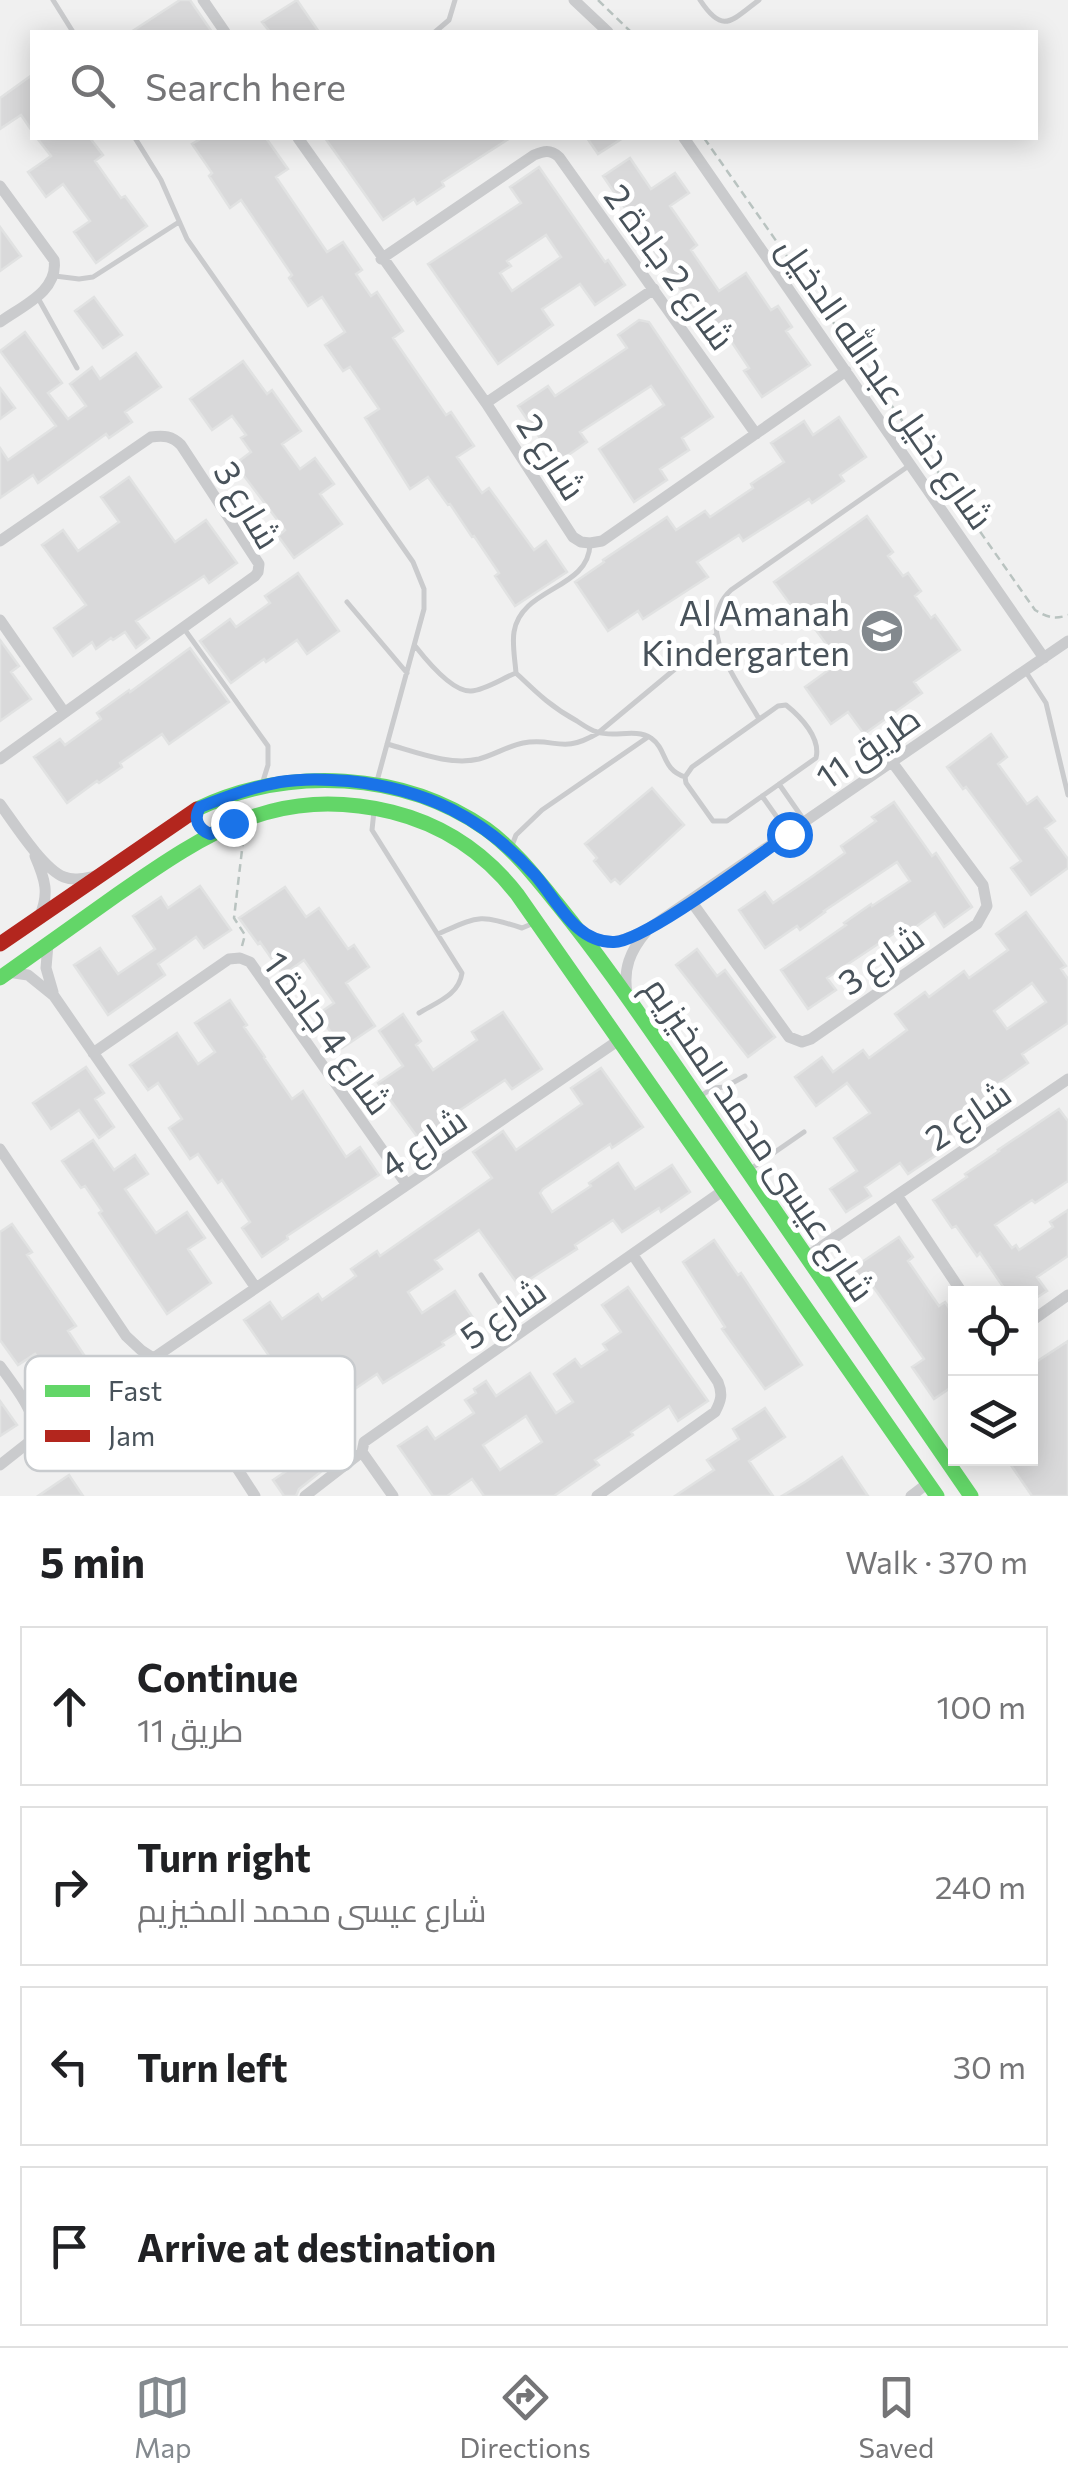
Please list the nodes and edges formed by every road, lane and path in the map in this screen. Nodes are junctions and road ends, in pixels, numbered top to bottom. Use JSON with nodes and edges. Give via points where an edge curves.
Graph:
{"nodes":[{"id":1,"x":53,"y":0,"type":"edge"},
{"id":2,"x":203,"y":0,"type":"edge"},
{"id":3,"x":455,"y":0,"type":"edge"},
{"id":4,"x":574,"y":0,"type":"edge"},
{"id":5,"x":598,"y":0,"type":"edge"},
{"id":6,"x":700,"y":0,"type":"edge"},
{"id":7,"x":760,"y":0,"type":"edge"},
{"id":8,"x":71,"y":30,"type":"edge"},
{"id":9,"x":225,"y":30,"type":"edge"},
{"id":10,"x":437,"y":30,"type":"edge"},
{"id":11,"x":606,"y":30,"type":"edge"},
{"id":12,"x":629,"y":30,"type":"edge"},
{"id":13,"x":136,"y":140,"type":"edge"},
{"id":14,"x":299,"y":140,"type":"edge"},
{"id":15,"x":685,"y":140,"type":"edge"},
{"id":16,"x":705,"y":140,"type":"edge"},
{"id":17,"x":0,"y":186,"type":"edge"},
{"id":18,"x":179,"y":222,"type":"junction"},
{"id":19,"x":382,"y":259,"type":"junction"},
{"id":20,"x":55,"y":276,"type":"junction"},
{"id":21,"x":654,"y":289,"type":"junction"},
{"id":22,"x":37,"y":296,"type":"junction"},
{"id":23,"x":0,"y":322,"type":"edge"},
{"id":24,"x":77,"y":368,"type":"dead end"},
{"id":25,"x":846,"y":371,"type":"junction"},
{"id":26,"x":486,"y":403,"type":"junction"},
{"id":27,"x":756,"y":434,"type":"junction"},
{"id":28,"x":910,"y":464,"type":"junction"},
{"id":29,"x":0,"y":541,"type":"edge"},
{"id":30,"x":590,"y":544,"type":"junction"},
{"id":31,"x":347,"y":602,"type":"dead end"},
{"id":32,"x":1068,"y":615,"type":"edge"},
{"id":33,"x":0,"y":620,"type":"edge"},
{"id":34,"x":184,"y":627,"type":"junction"},
{"id":35,"x":716,"y":635,"type":"junction"},
{"id":36,"x":1068,"y":641,"type":"edge"},
{"id":37,"x":414,"y":645,"type":"junction"},
{"id":38,"x":1044,"y":658,"type":"junction"},
{"id":39,"x":1026,"y":670,"type":"junction"},
{"id":40,"x":516,"y":673,"type":"junction"},
{"id":41,"x":407,"y":674,"type":"junction"},
{"id":42,"x":64,"y":712,"type":"junction"},
{"id":43,"x":759,"y":719,"type":"junction"},
{"id":44,"x":598,"y":733,"type":"junction"},
{"id":45,"x":649,"y":737,"type":"junction"},
{"id":46,"x":388,"y":744,"type":"junction"},
{"id":47,"x":0,"y":759,"type":"edge"},
{"id":48,"x":892,"y":762,"type":"junction"},
{"id":49,"x":686,"y":777,"type":"junction"},
{"id":50,"x":376,"y":784,"type":"junction"},
{"id":51,"x":779,"y":784,"type":"junction"},
{"id":52,"x":261,"y":786,"type":"junction"},
{"id":53,"x":1068,"y":795,"type":"edge"},
{"id":54,"x":762,"y":796,"type":"junction"},
{"id":55,"x":0,"y":804,"type":"edge"},
{"id":56,"x":200,"y":807,"type":"junction"},
{"id":57,"x":374,"y":808,"type":"junction"},
{"id":58,"x":245,"y":818,"type":"junction"},
{"id":59,"x":806,"y":823,"type":"junction"},
{"id":60,"x":161,"y":832,"type":"junction"},
{"id":61,"x":210,"y":834,"type":"junction"},
{"id":62,"x":789,"y":834,"type":"junction"},
{"id":63,"x":32,"y":848,"type":"junction"},
{"id":64,"x":510,"y":851,"type":"junction"},
{"id":65,"x":179,"y":852,"type":"junction"},
{"id":66,"x":98,"y":876,"type":"junction"},
{"id":67,"x":692,"y":901,"type":"junction"},
{"id":68,"x":39,"y":917,"type":"junction"},
{"id":69,"x":536,"y":922,"type":"junction"},
{"id":70,"x":648,"y":929,"type":"junction"},
{"id":71,"x":579,"y":930,"type":"junction"},
{"id":72,"x":438,"y":934,"type":"junction"},
{"id":73,"x":0,"y":944,"type":"edge"},
{"id":74,"x":48,"y":944,"type":"junction"},
{"id":75,"x":240,"y":958,"type":"junction"},
{"id":76,"x":4,"y":975,"type":"edge"},
{"id":77,"x":54,"y":996,"type":"junction"},
{"id":78,"x":628,"y":999,"type":"junction"},
{"id":79,"x":419,"y":1013,"type":"dead end"},
{"id":80,"x":619,"y":1040,"type":"junction"},
{"id":81,"x":93,"y":1052,"type":"junction"},
{"id":82,"x":682,"y":1076,"type":"junction"},
{"id":83,"x":745,"y":1076,"type":"dead end"},
{"id":84,"x":1068,"y":1079,"type":"edge"},
{"id":85,"x":656,"y":1092,"type":"junction"},
{"id":86,"x":696,"y":1098,"type":"junction"},
{"id":87,"x":707,"y":1113,"type":"junction"},
{"id":88,"x":682,"y":1130,"type":"junction"},
{"id":89,"x":804,"y":1132,"type":"dead end"},
{"id":90,"x":0,"y":1149,"type":"edge"},
{"id":91,"x":747,"y":1171,"type":"junction"},
{"id":92,"x":406,"y":1185,"type":"junction"},
{"id":93,"x":724,"y":1190,"type":"junction"},
{"id":94,"x":897,"y":1195,"type":"junction"},
{"id":95,"x":632,"y":1256,"type":"junction"},
{"id":96,"x":806,"y":1257,"type":"junction"},
{"id":97,"x":481,"y":1276,"type":"dead end"},
{"id":98,"x":958,"y":1286,"type":"edge"},
{"id":99,"x":256,"y":1288,"type":"junction"},
{"id":100,"x":1068,"y":1295,"type":"edge"},
{"id":101,"x":1038,"y":1316,"type":"edge"},
{"id":102,"x":520,"y":1333,"type":"junction"},
{"id":103,"x":152,"y":1356,"type":"edge"},
{"id":104,"x":155,"y":1356,"type":"edge"},
{"id":105,"x":0,"y":1366,"type":"edge"},
{"id":106,"x":25,"y":1402,"type":"edge"},
{"id":107,"x":25,"y":1445,"type":"edge"},
{"id":108,"x":362,"y":1452,"type":"junction"},
{"id":109,"x":355,"y":1458,"type":"edge"},
{"id":110,"x":0,"y":1464,"type":"edge"},
{"id":111,"x":239,"y":1471,"type":"edge"},
{"id":112,"x":338,"y":1471,"type":"edge"},
{"id":113,"x":933,"y":1490,"type":"edge"},
{"id":114,"x":255,"y":1496,"type":"edge"},
{"id":115,"x":306,"y":1496,"type":"edge"},
{"id":116,"x":394,"y":1496,"type":"edge"},
{"id":117,"x":597,"y":1496,"type":"edge"},
{"id":118,"x":911,"y":1496,"type":"edge"},
{"id":119,"x":971,"y":1496,"type":"edge"}],
"edges":[{"from":1,"to":8,"type":"lane"},
{"from":2,"to":9,"type":"street"},
{"from":3,"to":10,"type":"lane"},
{"from":4,"to":11,"type":"street"},
{"from":5,"to":12,"type":"path"},
{"from":6,"to":7,"type":"lane","via":[[710,16],[725,22]]},
{"from":13,"to":18,"type":"lane"},
{"from":14,"to":19,"type":"street","name":"شارع 2"},
{"from":15,"to":25,"type":"street","name":"شارع دخيل عبدالله الدخيل"},
{"from":16,"to":32,"type":"path","via":[[1035,610]]},
{"from":17,"to":20,"type":"street","via":[[54,260]]},
{"from":18,"to":20,"type":"lane","via":[[93,277]]},
{"from":18,"to":37,"type":"lane","via":[[418,570],[425,599]]},
{"from":19,"to":21,"type":"street","name":"شارع 2 جادة 2","via":[[549,151]]},
{"from":19,"to":26,"type":"street","name":"شارع 2"},
{"from":20,"to":22,"type":"street"},
{"from":21,"to":26,"type":"street"},
{"from":21,"to":27,"type":"street","name":"شارع 2 جادة 2"},
{"from":22,"to":23,"type":"street"},
{"from":22,"to":24,"type":"lane"},
{"from":25,"to":27,"type":"street","name":"شارع 2"},
{"from":25,"to":28,"type":"street","name":"شارع دخيل عبدالله الدخيل"},
{"from":26,"to":30,"type":"street","name":"شارع 2","via":[[573,537]]},
{"from":27,"to":30,"type":"street","name":"شارع 2"},
{"from":28,"to":35,"type":"lane","via":[[732,590],[717,611]]},
{"from":28,"to":38,"type":"street","name":"شارع دخيل عبدالله الدخيل"},
{"from":29,"to":34,"type":"street","name":"شارع 3","via":[[150,437],[174,438],[259,564],[255,576]]},
{"from":30,"to":40,"type":"lane","via":[[579,572],[518,618]]},
{"from":31,"to":41,"type":"lane"},
{"from":33,"to":42,"type":"street"},
{"from":34,"to":42,"type":"street","name":"شارع 3"},
{"from":34,"to":52,"type":"lane","via":[[268,746]]},
{"from":35,"to":43,"type":"lane"},
{"from":35,"to":44,"type":"lane"},
{"from":36,"to":38,"type":"street","name":"طريق 11"},
{"from":37,"to":40,"type":"lane","via":[[460,690],[474,691]]},
{"from":37,"to":41,"type":"lane"},
{"from":38,"to":39,"type":"street","name":"طريق 11"},
{"from":39,"to":48,"type":"street","name":"طريق 11"},
{"from":39,"to":53,"type":"lane","via":[[1046,702]]},
{"from":40,"to":44,"type":"lane","via":[[552,708]]},
{"from":41,"to":46,"type":"lane"},
{"from":42,"to":47,"type":"street","name":"شارع 3"},
{"from":43,"to":49,"type":"lane"},
{"from":43,"to":51,"type":"lane","via":[[786,704],[818,745],[816,758]]},
{"from":44,"to":45,"type":"lane"},
{"from":44,"to":46,"type":"lane","via":[[564,746],[526,742],[477,760]]},
{"from":45,"to":49,"type":"lane","via":[[667,766]]},
{"from":45,"to":64,"type":"lane","via":[[542,810],[516,835]]},
{"from":46,"to":50,"type":"lane"},
{"from":48,"to":59,"type":"street","name":"طريق 11"},
{"from":48,"to":67,"type":"street","name":"شارع 3","via":[[984,885],[986,906],[977,924],[826,1029],[807,1041],[789,1037]]},
{"from":49,"to":54,"type":"lane","via":[[713,821],[726,821]]},
{"from":50,"to":52,"type":"street","name":"شارع عيسى محمد المخيزيم","via":[[310,779]]},
{"from":50,"to":64,"type":"street","name":"شارع عيسى محمد المخيزيم","via":[[438,802]]},
{"from":51,"to":54,"type":"lane"},
{"from":51,"to":59,"type":"lane"},
{"from":52,"to":56,"type":"street","name":"شارع عيسى محمد المخيزيم"},
{"from":54,"to":62,"type":"lane"},
{"from":55,"to":63,"type":"street"},
{"from":56,"to":60,"type":"street","name":"شارع عيسى محمد المخيزيم"},
{"from":56,"to":61,"type":"street","via":[[197,823]]},
{"from":57,"to":58,"type":"street","name":"شارع عيسى محمد المخيزيم","via":[[311,802]]},
{"from":57,"to":69,"type":"street","name":"شارع عيسى محمد المخيزيم","via":[[449,832],[489,862]]},
{"from":57,"to":72,"type":"lane","via":[[372,830]]},
{"from":58,"to":61,"type":"street","name":"شارع عيسى محمد المخيزيم"},
{"from":58,"to":75,"type":"path","via":[[234,918],[245,935]]},
{"from":59,"to":62,"type":"street","name":"طريق 11"},
{"from":60,"to":65,"type":"street","via":[[177,836]]},
{"from":60,"to":66,"type":"street","name":"شارع عيسى محمد المخيزيم"},
{"from":61,"to":65,"type":"street","name":"شارع عيسى محمد المخيزيم"},
{"from":62,"to":67,"type":"street","name":"طريق 11"},
{"from":63,"to":66,"type":"street","via":[[67,878]]},
{"from":63,"to":68,"type":"street","via":[[46,884]]},
{"from":64,"to":71,"type":"street","name":"شارع عيسى محمد المخيزيم"},
{"from":65,"to":74,"type":"street","name":"شارع عيسى محمد المخيزيم"},
{"from":66,"to":68,"type":"street","name":"شارع عيسى محمد المخيزيم"},
{"from":67,"to":70,"type":"street","name":"طريق 11"},
{"from":68,"to":73,"type":"street","name":"شارع عيسى محمد المخيزيم"},
{"from":69,"to":72,"type":"lane","via":[[522,928],[477,917]]},
{"from":69,"to":80,"type":"street","name":"شارع عيسى محمد المخيزيم"},
{"from":70,"to":71,"type":"street","name":"طريق 11","via":[[614,942]]},
{"from":70,"to":78,"type":"street","via":[[628,960]]},
{"from":71,"to":78,"type":"street","name":"شارع عيسى محمد المخيزيم"},
{"from":72,"to":79,"type":"lane","via":[[461,982]]},
{"from":74,"to":76,"type":"street","name":"شارع عيسى محمد المخيزيم"},
{"from":74,"to":77,"type":"street"},
{"from":75,"to":81,"type":"street","name":"شارع 4 جادة 1","via":[[229,958]]},
{"from":75,"to":92,"type":"street","name":"شارع 4 جادة 1","via":[[250,962]]},
{"from":76,"to":77,"type":"street","via":[[28,975]]},
{"from":77,"to":81,"type":"street"},
{"from":78,"to":82,"type":"street","name":"شارع عيسى محمد المخيزيم"},
{"from":80,"to":85,"type":"street","name":"شارع عيسى محمد المخيزيم"},
{"from":80,"to":92,"type":"street","name":"شارع 4"},
{"from":81,"to":99,"type":"street"},
{"from":82,"to":85,"type":"street","via":[[674,1093]]},
{"from":82,"to":86,"type":"street","name":"شارع عيسى محمد المخيزيم"},
{"from":83,"to":86,"type":"lane"},
{"from":84,"to":94,"type":"street","name":"شارع 2"},
{"from":85,"to":88,"type":"street","name":"شارع عيسى محمد المخيزيم"},
{"from":86,"to":87,"type":"street","name":"شارع عيسى محمد المخيزيم"},
{"from":87,"to":88,"type":"street","via":[[690,1114]]},
{"from":87,"to":91,"type":"street","name":"شارع عيسى محمد المخيزيم"},
{"from":88,"to":93,"type":"street","name":"شارع عيسى محمد المخيزيم"},
{"from":89,"to":91,"type":"lane"},
{"from":90,"to":103,"type":"street","via":[[126,1336]]},
{"from":91,"to":96,"type":"street","name":"شارع عيسى محمد المخيزيم"},
{"from":92,"to":99,"type":"street","name":"شارع 4"},
{"from":93,"to":95,"type":"street","name":"شارع 5"},
{"from":93,"to":113,"type":"street","name":"شارع عيسى محمد المخيزيم"},
{"from":94,"to":96,"type":"street","name":"شارع 2"},
{"from":94,"to":98,"type":"street"},
{"from":95,"to":102,"type":"street","name":"شارع 5"},
{"from":95,"to":117,"type":"street","via":[[718,1382],[721,1403]]},
{"from":96,"to":119,"type":"street","name":"شارع عيسى محمد المخيزيم"},
{"from":97,"to":102,"type":"lane"},
{"from":99,"to":104,"type":"street","name":"شارع 4"},
{"from":100,"to":101,"type":"street"},
{"from":102,"to":108,"type":"street","name":"شارع 5","via":[[364,1442]]},
{"from":105,"to":106,"type":"street"},
{"from":107,"to":110,"type":"street"},
{"from":108,"to":109,"type":"street","name":"شارع 5"},
{"from":108,"to":116,"type":"street"},
{"from":111,"to":114,"type":"street"},
{"from":112,"to":115,"type":"street","name":"شارع 5"},
{"from":113,"to":118,"type":"street"}]}
